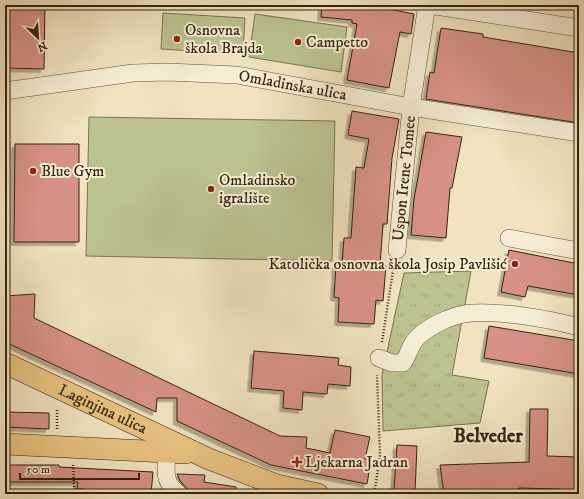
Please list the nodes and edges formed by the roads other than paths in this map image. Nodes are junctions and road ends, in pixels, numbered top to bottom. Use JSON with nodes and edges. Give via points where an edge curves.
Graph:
{"nodes":[{"id":1,"x":428,"y":5,"type":"edge"},
{"id":2,"x":579,"y":28,"type":"edge"},
{"id":3,"x":5,"y":92,"type":"edge"},
{"id":4,"x":411,"y":107,"type":"junction"},
{"id":5,"x":579,"y":133,"type":"edge"},
{"id":6,"x":509,"y":238,"type":"dead end"},
{"id":7,"x":396,"y":250,"type":"road end"},
{"id":8,"x":579,"y":251,"type":"edge"},
{"id":9,"x":579,"y":327,"type":"edge"},
{"id":10,"x":381,"y":351,"type":"road end"},
{"id":11,"x":5,"y":363,"type":"edge"},
{"id":12,"x":126,"y":420,"type":"junction"},
{"id":13,"x":5,"y":444,"type":"edge"},
{"id":14,"x":164,"y":444,"type":"junction"},
{"id":15,"x":110,"y":450,"type":"junction"},
{"id":16,"x":179,"y":494,"type":"edge"},
{"id":17,"x":318,"y":494,"type":"edge"}],
"edges":[{"from":1,"to":2,"type":"street"},
{"from":1,"to":4,"type":"street","name":"Uspon Irene Tomee"},
{"from":3,"to":4,"type":"street","name":"Omladinska ulica","via":[[133,73],[168,72],[237,75]]},
{"from":4,"to":5,"type":"street","name":"Omladinska ulica"},
{"from":4,"to":7,"type":"street","name":"Uspon Irene Tomee"},
{"from":6,"to":8,"type":"street"},
{"from":9,"to":10,"type":"street","via":[[508,315],[464,314],[428,329],[417,337],[403,363],[392,362]]},
{"from":11,"to":12,"type":"main road","name":"Laginjina ulica"},
{"from":12,"to":14,"type":"main road","name":"Laginjina ulica"},
{"from":12,"to":15,"type":"main road","via":[[132,429],[132,438],[126,446]]},
{"from":13,"to":15,"type":"main road"},
{"from":14,"to":15,"type":"main road"},
{"from":14,"to":16,"type":"street","via":[[166,478]]},
{"from":14,"to":17,"type":"main road","name":"Laginjina ulica","via":[[200,455],[277,486]]}]}
